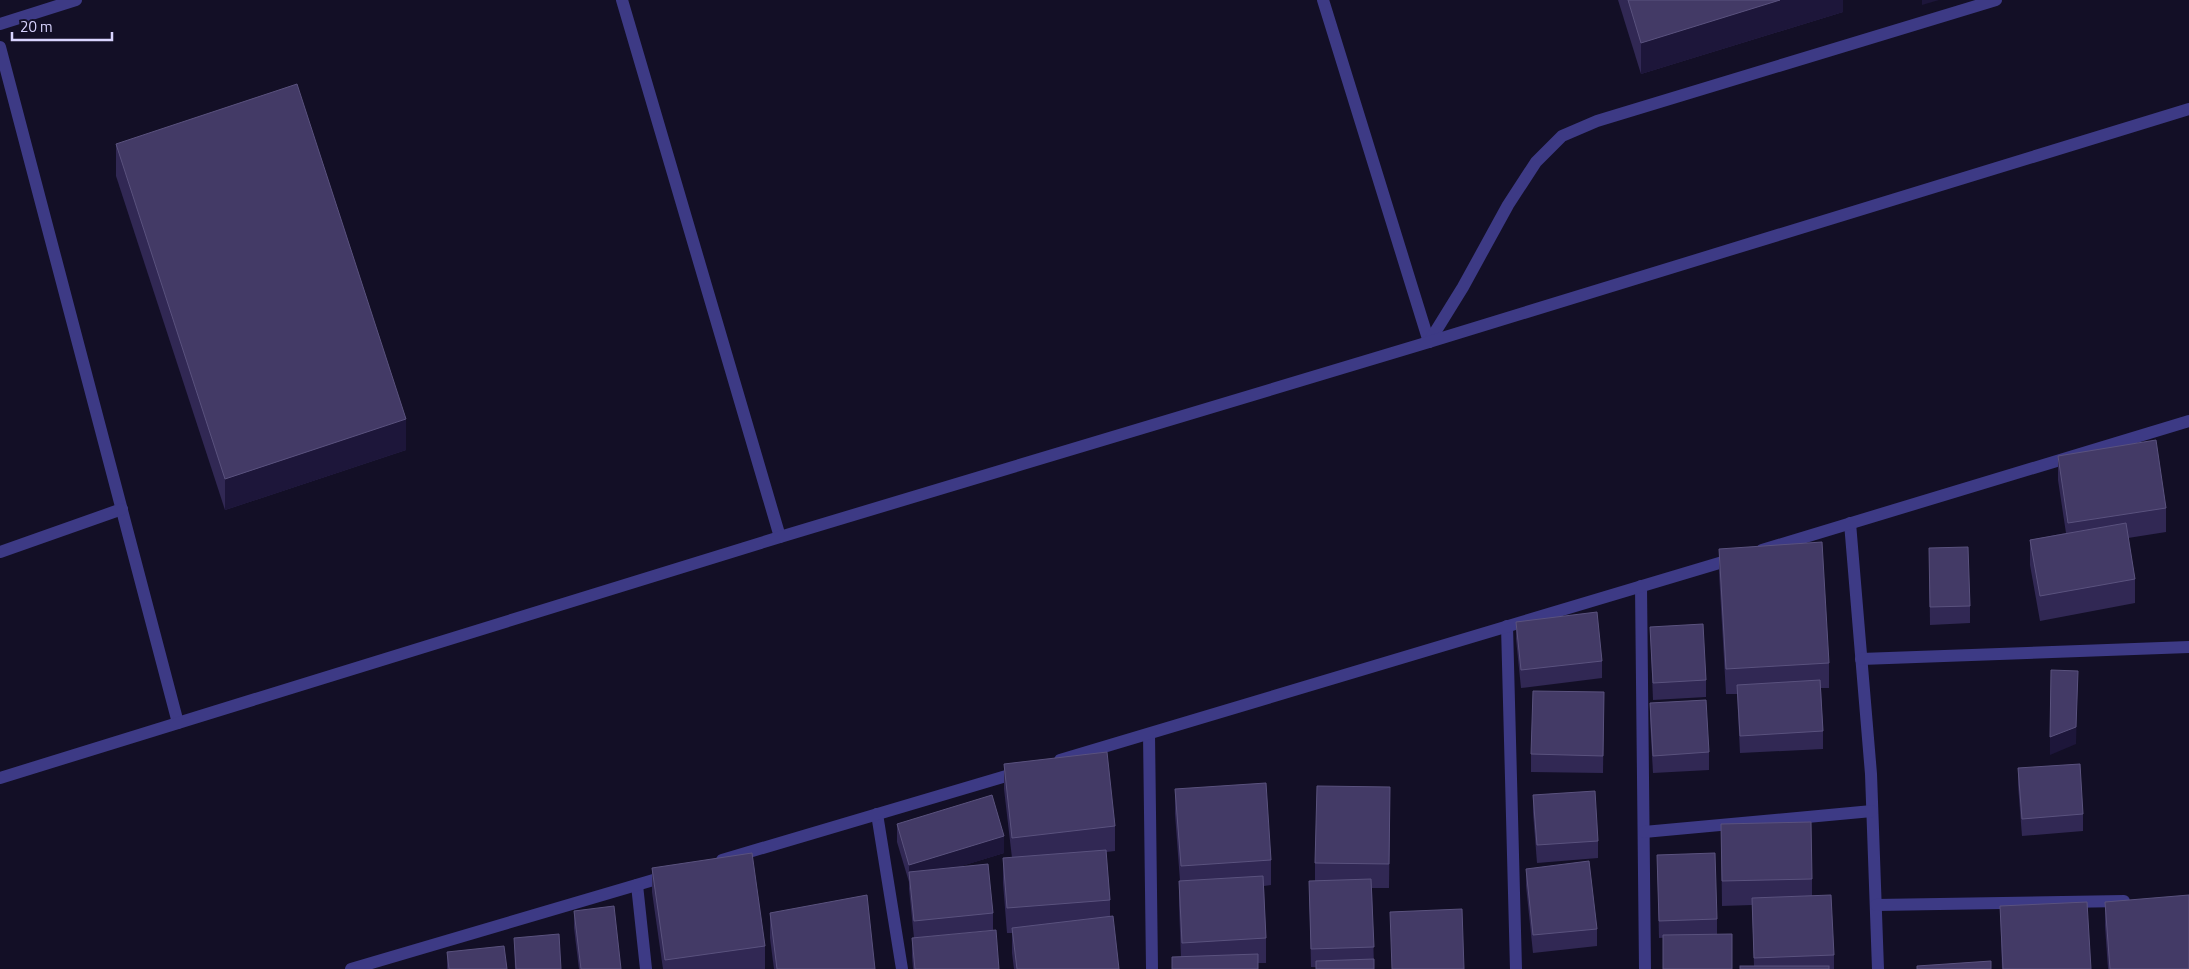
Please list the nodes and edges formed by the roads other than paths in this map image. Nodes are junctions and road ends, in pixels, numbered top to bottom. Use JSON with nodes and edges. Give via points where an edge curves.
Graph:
{"nodes":[{"id":1,"x":76,"y":0,"type":"edge"},
{"id":2,"x":622,"y":0,"type":"edge"},
{"id":3,"x":1323,"y":0,"type":"edge"},
{"id":4,"x":1996,"y":0,"type":"edge"},
{"id":5,"x":0,"y":24,"type":"edge"},
{"id":6,"x":0,"y":47,"type":"edge"},
{"id":7,"x":2189,"y":109,"type":"edge"},
{"id":8,"x":1429,"y":342,"type":"junction"},
{"id":9,"x":2189,"y":421,"type":"edge"},
{"id":10,"x":122,"y":509,"type":"junction"},
{"id":11,"x":1850,"y":523,"type":"junction"},
{"id":12,"x":780,"y":537,"type":"junction"},
{"id":13,"x":0,"y":552,"type":"edge"},
{"id":14,"x":1641,"y":586,"type":"junction"},
{"id":15,"x":1508,"y":626,"type":"junction"},
{"id":16,"x":2189,"y":647,"type":"edge"},
{"id":17,"x":1861,"y":659,"type":"junction"},
{"id":18,"x":178,"y":723,"type":"junction"},
{"id":19,"x":1149,"y":734,"type":"junction"},
{"id":20,"x":0,"y":778,"type":"edge"},
{"id":21,"x":1872,"y":811,"type":"junction"},
{"id":22,"x":876,"y":814,"type":"junction"},
{"id":23,"x":1644,"y":832,"type":"junction"},
{"id":24,"x":714,"y":862,"type":"edge"},
{"id":25,"x":675,"y":874,"type":"edge"},
{"id":26,"x":637,"y":885,"type":"junction"},
{"id":27,"x":2140,"y":901,"type":"edge"},
{"id":28,"x":1876,"y":904,"type":"junction"},
{"id":29,"x":350,"y":969,"type":"edge"},
{"id":30,"x":646,"y":969,"type":"edge"},
{"id":31,"x":902,"y":969,"type":"edge"},
{"id":32,"x":1152,"y":969,"type":"edge"},
{"id":33,"x":1516,"y":969,"type":"edge"},
{"id":34,"x":1645,"y":969,"type":"edge"},
{"id":35,"x":1878,"y":969,"type":"edge"}],
"edges":[{"from":1,"to":5,"type":"street"},
{"from":2,"to":12,"type":"street"},
{"from":3,"to":8,"type":"street"},
{"from":4,"to":8,"type":"street","via":[[1597,121],[1562,136],[1536,162],[1508,204]]},
{"from":6,"to":10,"type":"street"},
{"from":7,"to":8,"type":"street"},
{"from":8,"to":12,"type":"street"},
{"from":9,"to":11,"type":"street"},
{"from":10,"to":13,"type":"street"},
{"from":10,"to":18,"type":"street"},
{"from":11,"to":14,"type":"street"},
{"from":11,"to":17,"type":"street"},
{"from":12,"to":18,"type":"street"},
{"from":14,"to":15,"type":"street"},
{"from":14,"to":23,"type":"street"},
{"from":15,"to":19,"type":"street"},
{"from":15,"to":33,"type":"street"},
{"from":16,"to":17,"type":"street"},
{"from":17,"to":21,"type":"street"},
{"from":18,"to":20,"type":"street"},
{"from":19,"to":22,"type":"street"},
{"from":19,"to":32,"type":"street"},
{"from":21,"to":23,"type":"street"},
{"from":21,"to":28,"type":"street"},
{"from":22,"to":24,"type":"street"},
{"from":22,"to":31,"type":"street"},
{"from":23,"to":34,"type":"street"},
{"from":25,"to":26,"type":"street"},
{"from":26,"to":29,"type":"street"},
{"from":26,"to":30,"type":"street"},
{"from":27,"to":28,"type":"street"},
{"from":28,"to":35,"type":"street"}]}
